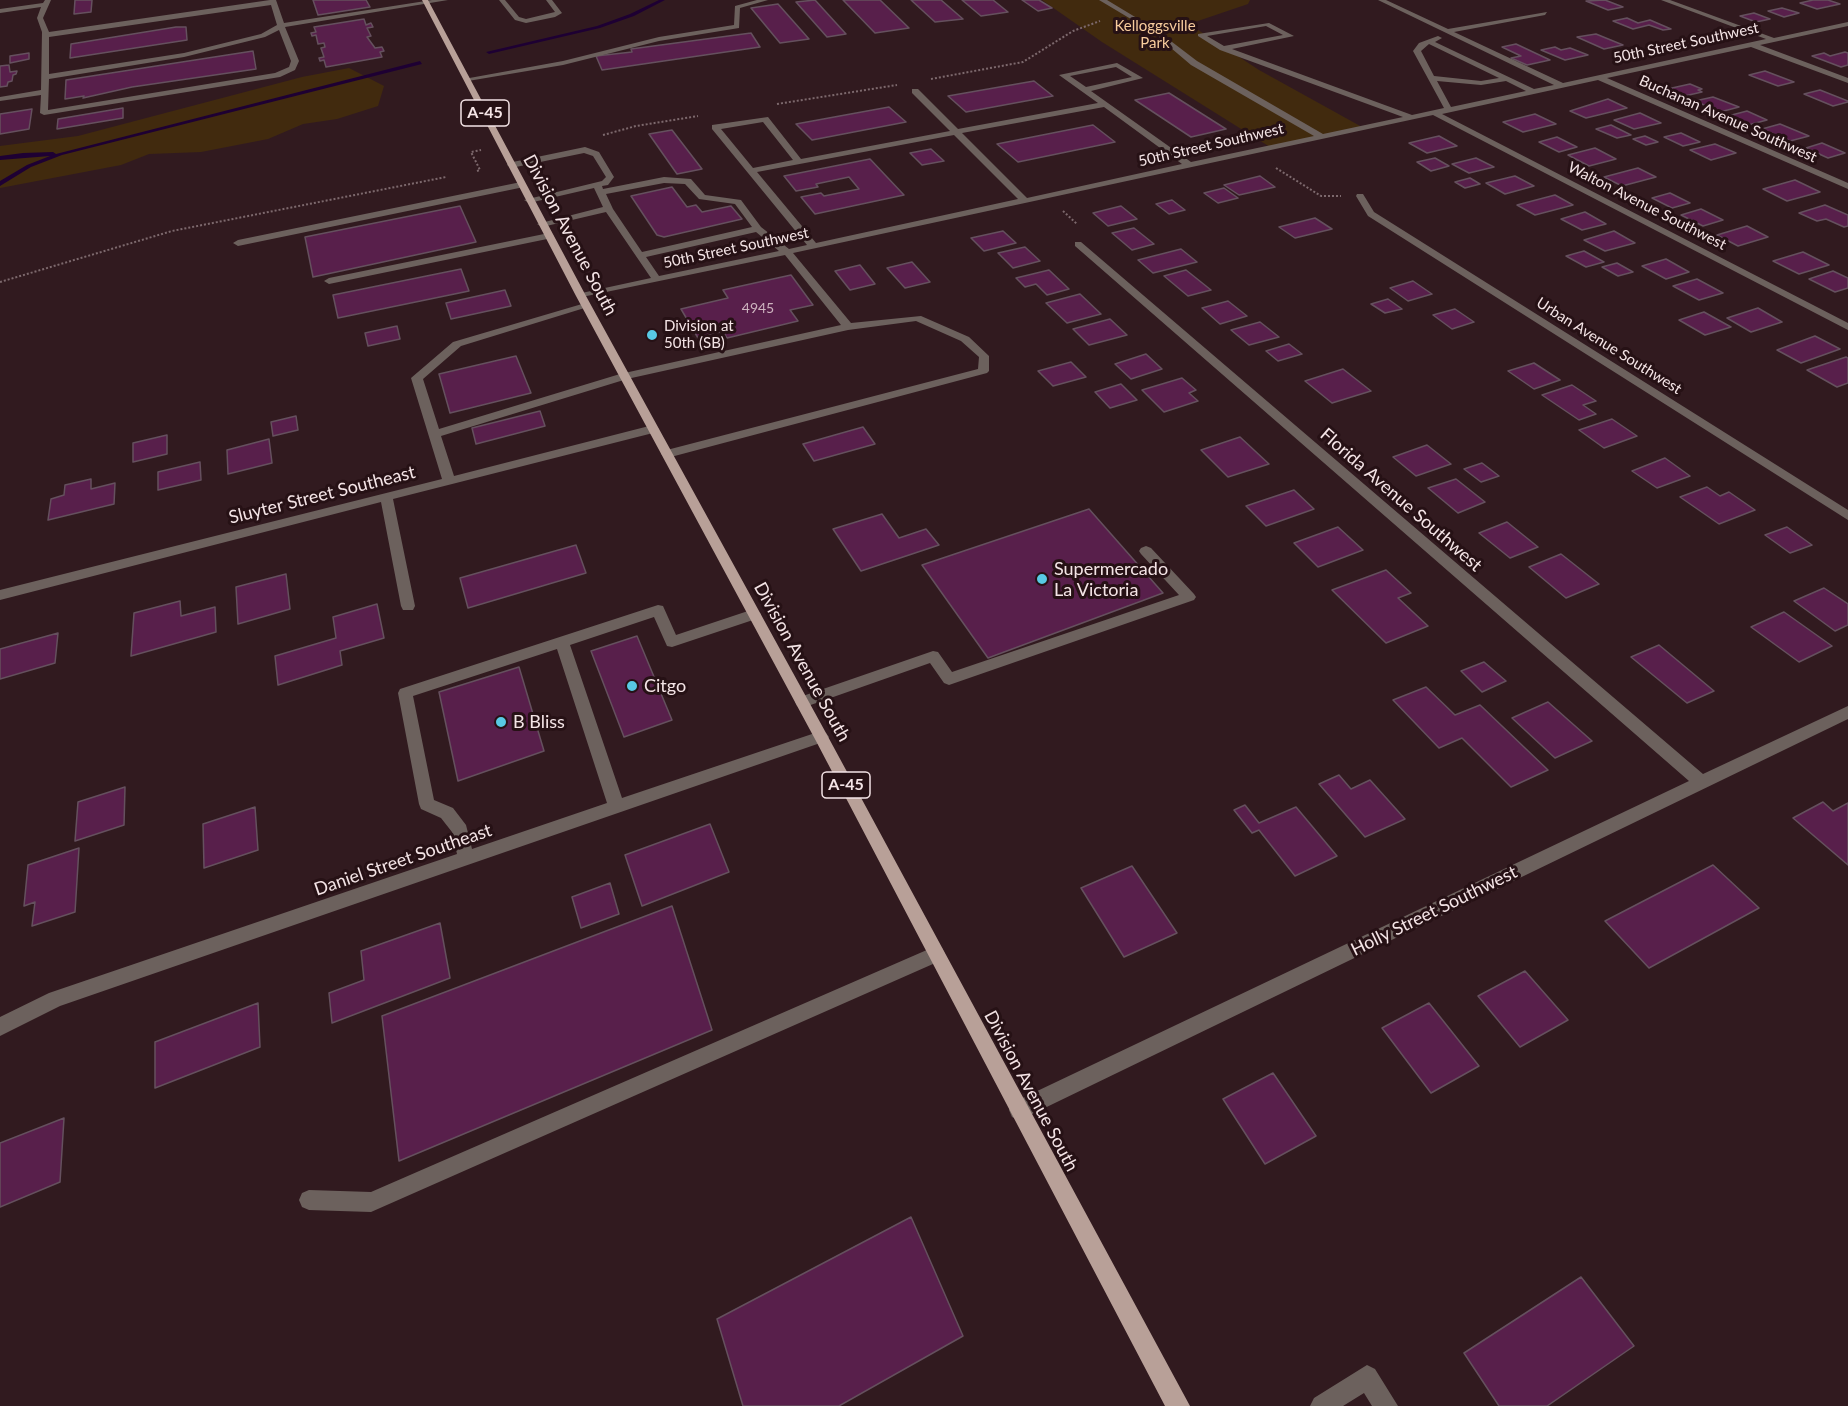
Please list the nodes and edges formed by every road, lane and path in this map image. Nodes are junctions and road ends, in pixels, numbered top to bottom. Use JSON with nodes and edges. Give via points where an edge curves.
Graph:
{"nodes":[{"id":1,"x":445,"y":0,"type":"edge"},
{"id":2,"x":502,"y":0,"type":"edge"},
{"id":3,"x":549,"y":0,"type":"edge"},
{"id":4,"x":765,"y":0,"type":"edge"},
{"id":5,"x":1102,"y":0,"type":"edge"},
{"id":6,"x":1381,"y":0,"type":"edge"},
{"id":7,"x":1664,"y":0,"type":"edge"},
{"id":8,"x":426,"y":1,"type":"edge"},
{"id":9,"x":273,"y":2,"type":"edge"},
{"id":10,"x":46,"y":3,"type":"edge"},
{"id":11,"x":0,"y":11,"type":"edge"},
{"id":12,"x":1545,"y":13,"type":"dead end"},
{"id":13,"x":1848,"y":24,"type":"edge"},
{"id":14,"x":281,"y":26,"type":"junction"},
{"id":15,"x":1450,"y":33,"type":"junction"},
{"id":16,"x":46,"y":35,"type":"junction"},
{"id":17,"x":1774,"y":40,"type":"junction"},
{"id":18,"x":1430,"y":42,"type":"junction"},
{"id":19,"x":1752,"y":44,"type":"junction"},
{"id":20,"x":1223,"y":48,"type":"junction"},
{"id":21,"x":45,"y":73,"type":"junction"},
{"id":22,"x":1598,"y":77,"type":"junction"},
{"id":23,"x":1431,"y":78,"type":"junction"},
{"id":24,"x":468,"y":79,"type":"junction"},
{"id":25,"x":1506,"y":79,"type":"junction"},
{"id":26,"x":1848,"y":81,"type":"edge"},
{"id":27,"x":1561,"y":85,"type":"junction"},
{"id":28,"x":1084,"y":90,"type":"junction"},
{"id":29,"x":1532,"y":91,"type":"junction"},
{"id":30,"x":45,"y":92,"type":"junction"},
{"id":31,"x":915,"y":92,"type":"dead end"},
{"id":32,"x":0,"y":99,"type":"edge"},
{"id":33,"x":1105,"y":104,"type":"junction"},
{"id":34,"x":1448,"y":109,"type":"junction"},
{"id":35,"x":1433,"y":112,"type":"junction"},
{"id":36,"x":1410,"y":117,"type":"junction"},
{"id":37,"x":956,"y":132,"type":"junction"},
{"id":38,"x":1320,"y":136,"type":"junction"},
{"id":39,"x":1250,"y":151,"type":"junction"},
{"id":40,"x":799,"y":162,"type":"junction"},
{"id":41,"x":511,"y":165,"type":"junction"},
{"id":42,"x":1189,"y":165,"type":"junction"},
{"id":43,"x":751,"y":171,"type":"junction"},
{"id":44,"x":521,"y":185,"type":"junction"},
{"id":45,"x":1848,"y":186,"type":"edge"},
{"id":46,"x":598,"y":189,"type":"junction"},
{"id":47,"x":1360,"y":196,"type":"joint"},
{"id":48,"x":1047,"y":197,"type":"junction"},
{"id":49,"x":530,"y":200,"type":"junction"},
{"id":50,"x":1026,"y":202,"type":"junction"},
{"id":51,"x":608,"y":209,"type":"junction"},
{"id":52,"x":758,"y":229,"type":"junction"},
{"id":53,"x":546,"y":230,"type":"junction"},
{"id":54,"x":238,"y":243,"type":"dead end"},
{"id":55,"x":1078,"y":244,"type":"joint"},
{"id":56,"x":814,"y":247,"type":"junction"},
{"id":57,"x":787,"y":252,"type":"junction"},
{"id":58,"x":642,"y":255,"type":"junction"},
{"id":59,"x":657,"y":280,"type":"junction"},
{"id":60,"x":329,"y":281,"type":"dead end"},
{"id":61,"x":584,"y":301,"type":"junction"},
{"id":62,"x":848,"y":327,"type":"junction"},
{"id":63,"x":1848,"y":327,"type":"edge"},
{"id":64,"x":624,"y":376,"type":"junction"},
{"id":65,"x":653,"y":429,"type":"junction"},
{"id":66,"x":434,"y":434,"type":"junction"},
{"id":67,"x":666,"y":454,"type":"junction"},
{"id":68,"x":449,"y":481,"type":"junction"},
{"id":69,"x":386,"y":497,"type":"junction"},
{"id":70,"x":1848,"y":516,"type":"edge"},
{"id":71,"x":1146,"y":550,"type":"dead end"},
{"id":72,"x":0,"y":595,"type":"edge"},
{"id":73,"x":408,"y":606,"type":"dead end"},
{"id":74,"x":754,"y":614,"type":"junction"},
{"id":75,"x":562,"y":642,"type":"junction"},
{"id":76,"x":802,"y":702,"type":"junction"},
{"id":77,"x":1848,"y":712,"type":"edge"},
{"id":78,"x":821,"y":737,"type":"junction"},
{"id":79,"x":1701,"y":783,"type":"junction"},
{"id":80,"x":617,"y":808,"type":"junction"},
{"id":81,"x":466,"y":860,"type":"junction"},
{"id":82,"x":936,"y":954,"type":"junction"},
{"id":83,"x":0,"y":1027,"type":"edge"},
{"id":84,"x":1019,"y":1110,"type":"junction"},
{"id":85,"x":309,"y":1200,"type":"dead end"},
{"id":86,"x":1178,"y":1406,"type":"edge"},
{"id":87,"x":1322,"y":1406,"type":"edge"},
{"id":88,"x":1386,"y":1406,"type":"edge"}],
"edges":[{"from":1,"to":8,"type":"street"},
{"from":2,"to":3,"type":"street","via":[[517,19],[526,21],[559,13]]},
{"from":4,"to":24,"type":"street","via":[[737,7],[737,27],[659,39],[563,63]]},
{"from":5,"to":38,"type":"street","via":[[1153,30],[1194,63]]},
{"from":6,"to":15,"type":"street"},
{"from":7,"to":17,"type":"street"},
{"from":8,"to":14,"type":"street"},
{"from":8,"to":24,"type":"main road","name":"Division Avenue South","number":"A-45"},
{"from":9,"to":14,"type":"street"},
{"from":9,"to":16,"type":"street"},
{"from":10,"to":11,"type":"street"},
{"from":10,"to":16,"type":"street","via":[[40,18]]},
{"from":12,"to":15,"type":"street"},
{"from":13,"to":17,"type":"street","name":"50th Street Southwest"},
{"from":14,"to":21,"type":"street","via":[[262,36],[184,55]]},
{"from":14,"to":30,"type":"street","via":[[295,61],[292,68],[277,75],[44,113]]},
{"from":15,"to":18,"type":"street"},
{"from":15,"to":27,"type":"street"},
{"from":16,"to":21,"type":"street"},
{"from":17,"to":19,"type":"street","name":"50th Street Southwest"},
{"from":18,"to":23,"type":"street","via":[[1417,51]]},
{"from":18,"to":25,"type":"street"},
{"from":19,"to":22,"type":"street","name":"50th Street Southwest"},
{"from":19,"to":26,"type":"street"},
{"from":20,"to":20,"type":"street","via":[[1200,35],[1267,24],[1290,36]]},
{"from":20,"to":36,"type":"street"},
{"from":21,"to":30,"type":"street"},
{"from":22,"to":27,"type":"street","name":"50th Street Southwest"},
{"from":22,"to":45,"type":"street","name":"Buchanan Avenue Southwest"},
{"from":23,"to":25,"type":"street","via":[[1481,83]]},
{"from":23,"to":34,"type":"street"},
{"from":24,"to":41,"type":"main road","name":"Division Avenue South","number":"A-45"},
{"from":25,"to":29,"type":"street"},
{"from":27,"to":29,"type":"street","name":"50th Street Southwest"},
{"from":28,"to":28,"type":"street","via":[[1063,75],[1117,65],[1138,78]]},
{"from":28,"to":33,"type":"street"},
{"from":29,"to":34,"type":"street","name":"50th Street Southwest"},
{"from":30,"to":32,"type":"street"},
{"from":31,"to":37,"type":"street"},
{"from":33,"to":37,"type":"street"},
{"from":33,"to":42,"type":"street"},
{"from":34,"to":35,"type":"street","name":"50th Street Southwest"},
{"from":35,"to":36,"type":"street","name":"50th Street Southwest"},
{"from":35,"to":63,"type":"street","name":"Walton Avenue Southwest"},
{"from":36,"to":38,"type":"street","name":"50th Street Southwest"},
{"from":37,"to":40,"type":"street"},
{"from":37,"to":50,"type":"street"},
{"from":38,"to":39,"type":"street","name":"50th Street Southwest"},
{"from":39,"to":42,"type":"street","name":"50th Street Southwest"},
{"from":39,"to":47,"type":"path","via":[[1320,196]]},
{"from":40,"to":43,"type":"street"},
{"from":40,"to":43,"type":"street","via":[[765,119],[715,127]]},
{"from":41,"to":44,"type":"main road","name":"Division Avenue South","number":"A-45"},
{"from":41,"to":46,"type":"street","via":[[585,150],[596,154],[610,177]]},
{"from":42,"to":48,"type":"street","name":"50th Street Southwest"},
{"from":43,"to":56,"type":"street"},
{"from":44,"to":49,"type":"main road","name":"Division Avenue South","number":"A-45"},
{"from":44,"to":54,"type":"street"},
{"from":46,"to":49,"type":"street"},
{"from":46,"to":51,"type":"street"},
{"from":46,"to":52,"type":"street","via":[[664,180],[688,182],[702,197],[738,202]]},
{"from":47,"to":70,"type":"street","name":"Urban Avenue Southwest","via":[[1371,214]]},
{"from":48,"to":50,"type":"street","name":"50th Street Southwest"},
{"from":48,"to":55,"type":"path","via":[[1085,231]]},
{"from":49,"to":53,"type":"main road","name":"Division Avenue South","number":"A-45"},
{"from":50,"to":56,"type":"street","name":"50th Street Southwest"},
{"from":51,"to":53,"type":"street"},
{"from":51,"to":58,"type":"street","via":[[630,244]]},
{"from":52,"to":57,"type":"street"},
{"from":52,"to":58,"type":"street"},
{"from":53,"to":60,"type":"street"},
{"from":53,"to":61,"type":"main road","name":"Division Avenue South","number":"A-45"},
{"from":55,"to":79,"type":"street","name":"Florida Avenue Southwest"},
{"from":56,"to":57,"type":"street","name":"50th Street Southwest"},
{"from":57,"to":59,"type":"street","name":"50th Street Southwest"},
{"from":57,"to":62,"type":"street"},
{"from":58,"to":59,"type":"street"},
{"from":59,"to":61,"type":"street","name":"50th Street Southwest"},
{"from":61,"to":64,"type":"main road","name":"Division Avenue South","number":"A-45"},
{"from":61,"to":66,"type":"street","name":"50th Street Southwest","via":[[457,344],[417,378]]},
{"from":62,"to":64,"type":"street"},
{"from":62,"to":67,"type":"street","via":[[917,318],[965,339],[984,356],[983,371]]},
{"from":64,"to":65,"type":"main road","name":"Division Avenue South","number":"A-45"},
{"from":64,"to":66,"type":"street"},
{"from":65,"to":67,"type":"main road","name":"Division Avenue South","number":"A-45"},
{"from":65,"to":68,"type":"street","name":"Sluyter Street Southeast"},
{"from":66,"to":68,"type":"street"},
{"from":67,"to":74,"type":"main road","name":"Division Avenue South","number":"A-45"},
{"from":68,"to":69,"type":"street","name":"Sluyter Street Southeast"},
{"from":69,"to":72,"type":"street","name":"Sluyter Street Southeast"},
{"from":69,"to":73,"type":"street"},
{"from":71,"to":76,"type":"street","via":[[1189,597],[949,679],[933,656]]},
{"from":74,"to":75,"type":"street","via":[[672,642],[658,610]]},
{"from":74,"to":76,"type":"main road","name":"Division Avenue South","number":"A-45"},
{"from":75,"to":80,"type":"street"},
{"from":75,"to":81,"type":"street","via":[[405,693],[427,804],[447,813],[460,830]]},
{"from":76,"to":78,"type":"main road","name":"Division Avenue South","number":"A-45"},
{"from":77,"to":79,"type":"street","name":"Holly Street Southwest"},
{"from":78,"to":80,"type":"street","name":"Daniel Street Southeast"},
{"from":78,"to":82,"type":"main road","name":"Division Avenue South","number":"A-45"},
{"from":79,"to":84,"type":"street","name":"Holly Street Southwest"},
{"from":80,"to":81,"type":"street","name":"Daniel Street Southeast"},
{"from":81,"to":83,"type":"street","name":"Daniel Street Southeast","via":[[56,999]]},
{"from":82,"to":84,"type":"main road","name":"Division Avenue South","number":"A-45"},
{"from":82,"to":85,"type":"street","via":[[371,1202]]},
{"from":84,"to":86,"type":"main road","name":"Division Avenue South","number":"A-45"},
{"from":87,"to":88,"type":"street","via":[[1368,1377]]}]}
